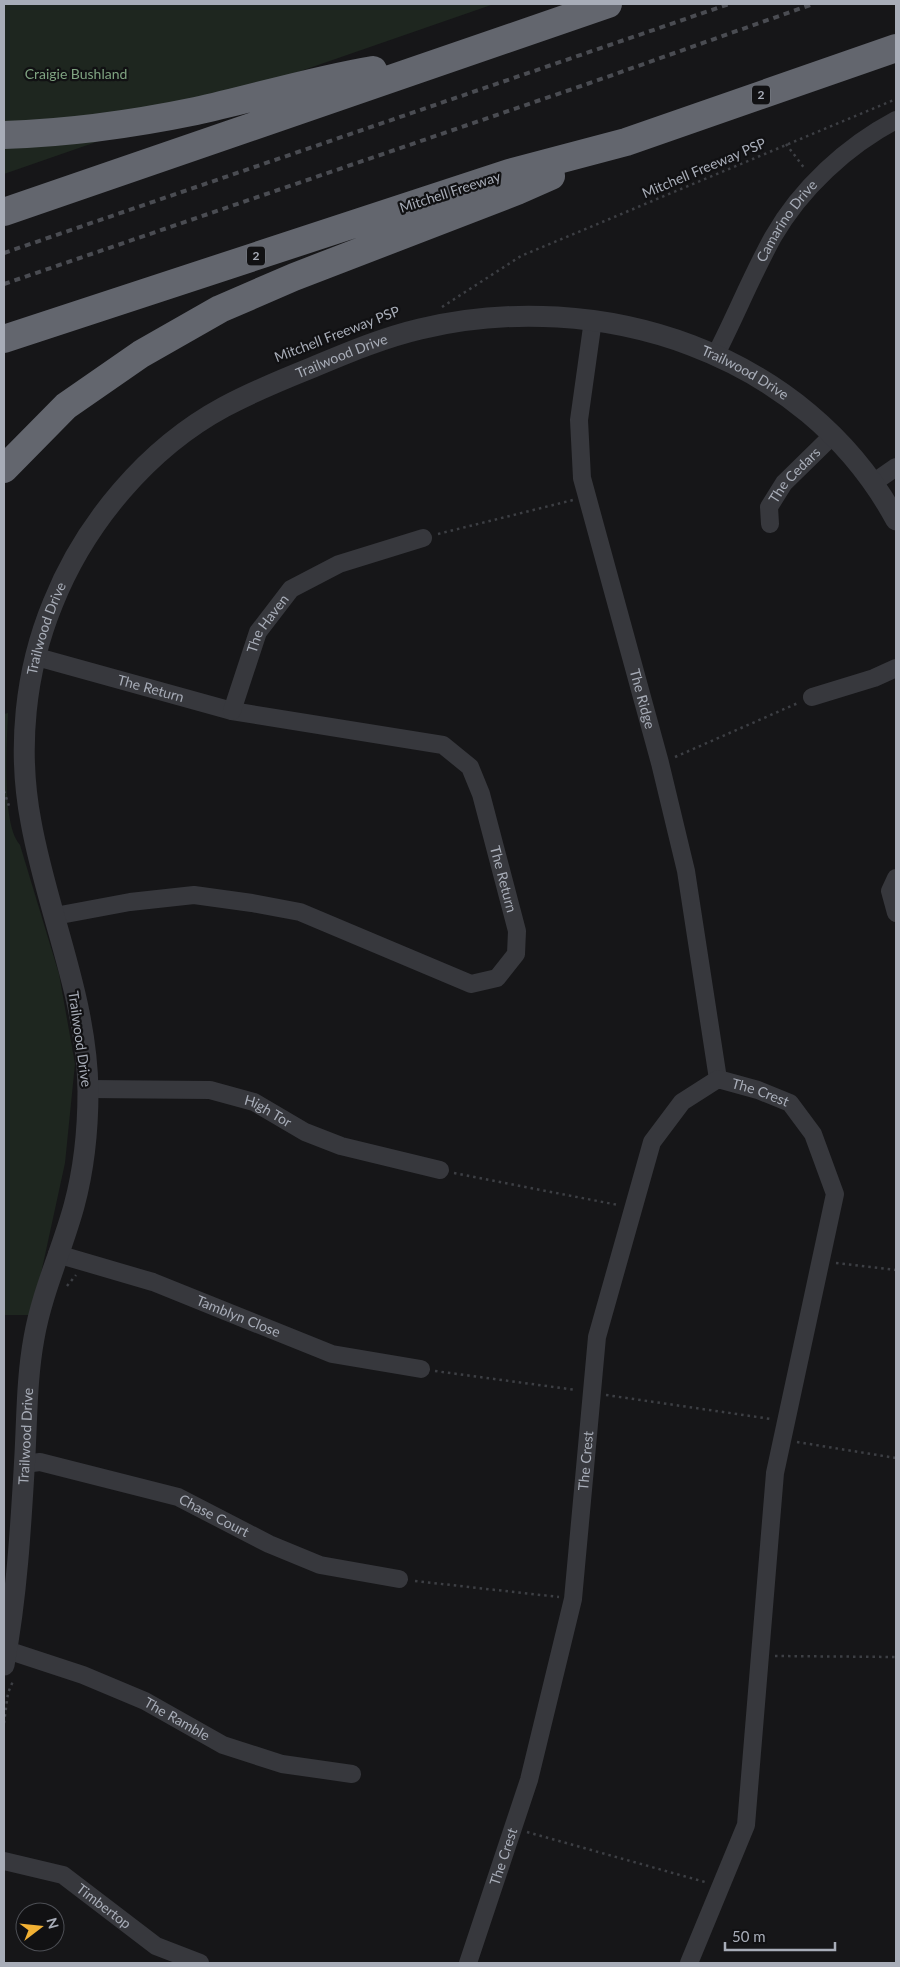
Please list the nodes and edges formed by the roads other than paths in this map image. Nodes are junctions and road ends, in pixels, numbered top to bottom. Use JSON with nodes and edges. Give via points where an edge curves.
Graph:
{"nodes":[{"id":1,"x":608,"y":4,"type":"edge"},
{"id":2,"x":896,"y":48,"type":"edge"},
{"id":3,"x":459,"y":54,"type":"junction"},
{"id":4,"x":896,"y":120,"type":"edge"},
{"id":5,"x":4,"y":135,"type":"edge"},
{"id":6,"x":626,"y":142,"type":"junction"},
{"id":7,"x":4,"y":212,"type":"edge"},
{"id":8,"x":593,"y":320,"type":"junction"},
{"id":9,"x":4,"y":339,"type":"edge"},
{"id":10,"x":716,"y":354,"type":"junction"},
{"id":11,"x":834,"y":435,"type":"junction"},
{"id":12,"x":896,"y":467,"type":"edge"},
{"id":13,"x":4,"y":469,"type":"edge"},
{"id":14,"x":873,"y":483,"type":"junction"},
{"id":15,"x":896,"y":520,"type":"edge"},
{"id":16,"x":770,"y":524,"type":"dead end"},
{"id":17,"x":423,"y":538,"type":"road end"},
{"id":18,"x":36,"y":657,"type":"junction"},
{"id":19,"x":896,"y":668,"type":"edge"},
{"id":20,"x":812,"y":697,"type":"road end"},
{"id":21,"x":232,"y":711,"type":"junction"},
{"id":22,"x":896,"y":878,"type":"edge"},
{"id":23,"x":896,"y":913,"type":"edge"},
{"id":24,"x":55,"y":916,"type":"junction"},
{"id":25,"x":718,"y":1079,"type":"junction"},
{"id":26,"x":88,"y":1089,"type":"junction"},
{"id":27,"x":440,"y":1170,"type":"road end"},
{"id":28,"x":57,"y":1254,"type":"junction"},
{"id":29,"x":421,"y":1369,"type":"dead end"},
{"id":30,"x":24,"y":1464,"type":"junction"},
{"id":31,"x":399,"y":1579,"type":"road end"},
{"id":32,"x":5,"y":1657,"type":"edge"},
{"id":33,"x":352,"y":1774,"type":"dead end"},
{"id":34,"x":4,"y":1861,"type":"edge"},
{"id":35,"x":200,"y":1963,"type":"edge"},
{"id":36,"x":468,"y":1963,"type":"edge"},
{"id":37,"x":689,"y":1963,"type":"edge"}],
"edges":[{"from":1,"to":3,"type":"highway"},
{"from":2,"to":6,"type":"highway","name":"Mitchell Freeway","number":"2"},
{"from":3,"to":5,"type":"highway","via":[[322,79],[197,111],[142,121]]},
{"from":3,"to":7,"type":"highway"},
{"from":4,"to":10,"type":"street","name":"Camarino Drive","via":[[860,143],[815,182],[773,237]]},
{"from":6,"to":9,"type":"highway","name":"Mitchell Freeway","number":"2","via":[[509,173]]},
{"from":6,"to":13,"type":"highway","via":[[517,191],[220,309],[141,354],[66,406]]},
{"from":8,"to":10,"type":"street","name":"Trailwood Drive","via":[[656,333]]},
{"from":8,"to":18,"type":"street","name":"Trailwood Drive","via":[[516,316],[422,328],[356,349],[220,408],[154,457],[106,511],[67,571],[44,627]]},
{"from":8,"to":25,"type":"street","name":"The Ridge","via":[[579,430],[580,459],[686,871]]},
{"from":10,"to":11,"type":"street","name":"Trailwood Drive","via":[[786,394]]},
{"from":11,"to":14,"type":"street","name":"Trailwood Drive"},
{"from":11,"to":16,"type":"street","name":"The Cedars","via":[[784,483],[769,507]]},
{"from":12,"to":14,"type":"street"},
{"from":14,"to":15,"type":"street","name":"Trailwood Drive"},
{"from":17,"to":21,"type":"street","name":"The Haven","via":[[339,564],[291,589],[258,632]]},
{"from":18,"to":21,"type":"street","name":"The Return"},
{"from":18,"to":24,"type":"street","name":"Trailwood Drive","via":[[26,718],[25,771],[31,822]]},
{"from":19,"to":20,"type":"street"},
{"from":21,"to":24,"type":"street","name":"The Return","via":[[443,745],[470,768],[481,794],[517,931],[516,954],[497,978],[471,984],[300,912],[243,901],[194,895],[130,902]]},
{"from":22,"to":23,"type":"street","via":[[890,892]]},
{"from":24,"to":26,"type":"street","name":"Trailwood Drive","via":[[80,1015]]},
{"from":25,"to":36,"type":"street","name":"The Crest","via":[[682,1102],[652,1142],[597,1337],[573,1598],[529,1780]]},
{"from":25,"to":37,"type":"street","name":"The Crest","via":[[790,1103],[813,1134],[835,1194],[775,1473],[746,1824]]},
{"from":26,"to":27,"type":"street","name":"High Tor","via":[[210,1090],[254,1102],[305,1132],[341,1146]]},
{"from":26,"to":28,"type":"street","name":"Trailwood Drive","via":[[79,1184]]},
{"from":28,"to":29,"type":"street","name":"Tamblyn Close","via":[[153,1282],[332,1354]]},
{"from":28,"to":30,"type":"street","name":"Trailwood Drive","via":[[35,1333],[28,1386]]},
{"from":30,"to":31,"type":"street","name":"Chase Court","via":[[40,1462],[178,1497],[269,1544],[320,1565]]},
{"from":30,"to":32,"type":"street","name":"Trailwood Drive","via":[[16,1572]]},
{"from":32,"to":33,"type":"street","name":"The Ramble","via":[[83,1675],[145,1700],[223,1745],[282,1764]]},
{"from":34,"to":35,"type":"street","name":"Timbertop","via":[[63,1875],[156,1946]]}]}
